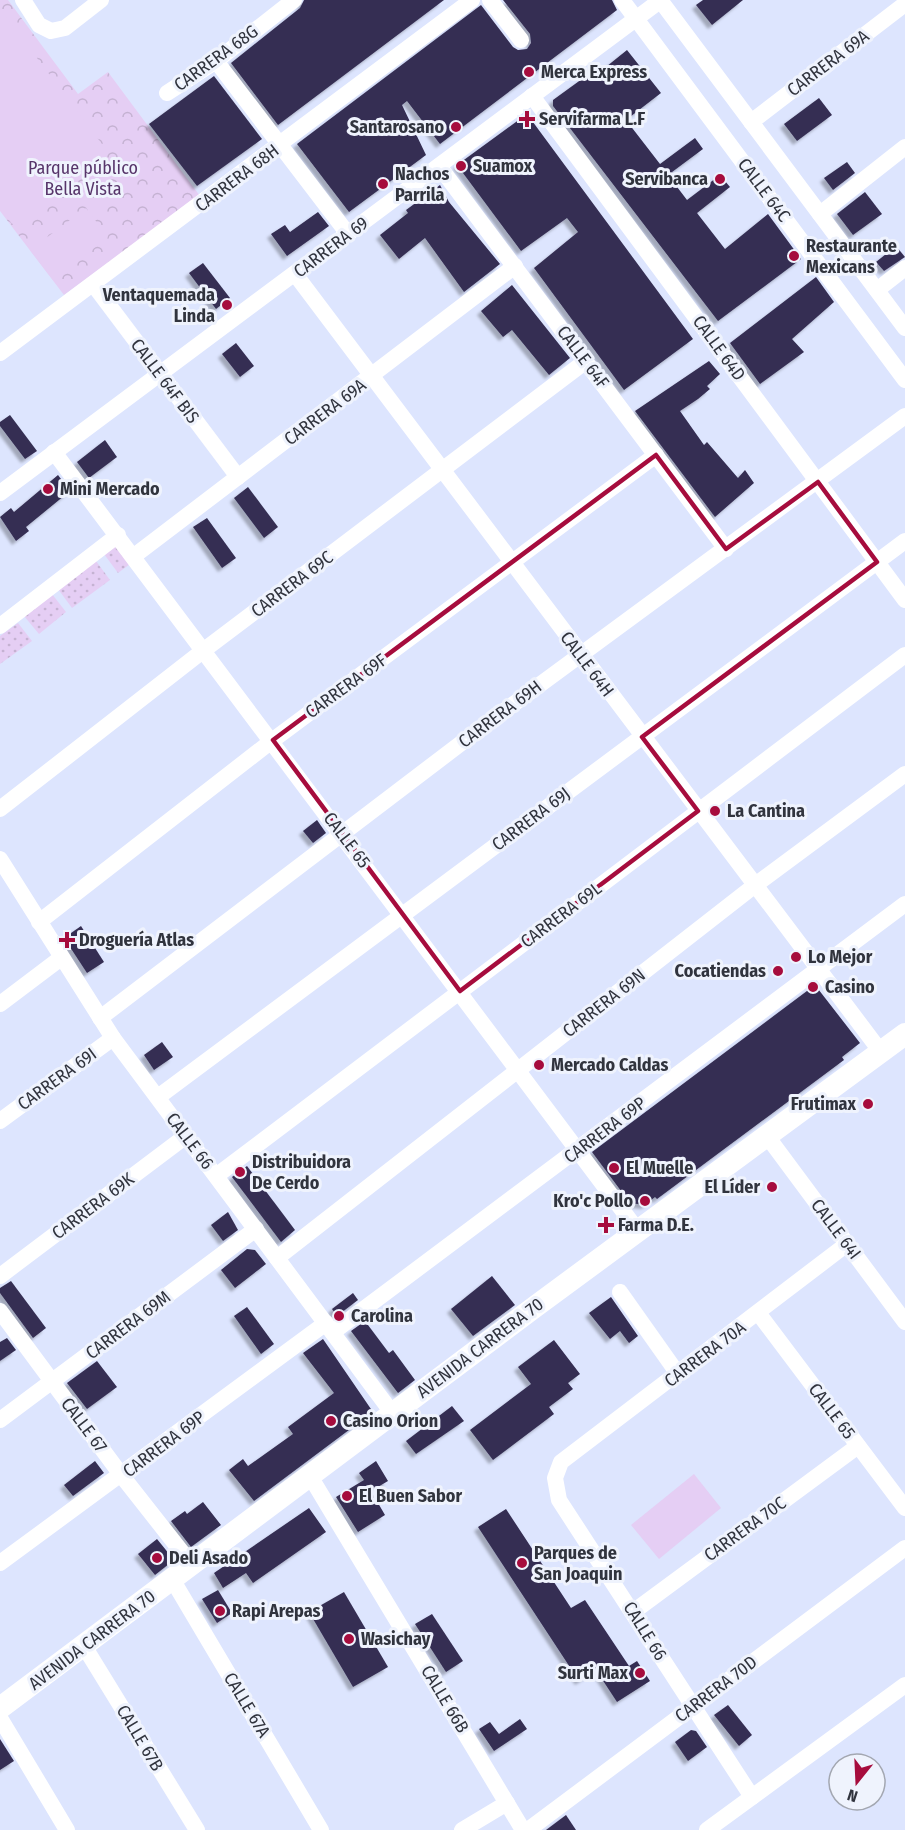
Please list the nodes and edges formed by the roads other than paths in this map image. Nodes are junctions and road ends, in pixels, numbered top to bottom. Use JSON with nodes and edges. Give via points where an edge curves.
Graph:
{"nodes":[{"id":1,"x":22,"y":0,"type":"edge"},
{"id":2,"x":101,"y":0,"type":"edge"},
{"id":3,"x":294,"y":0,"type":"edge"},
{"id":4,"x":472,"y":0,"type":"edge"},
{"id":5,"x":490,"y":0,"type":"edge"},
{"id":6,"x":622,"y":0,"type":"edge"},
{"id":7,"x":661,"y":0,"type":"edge"},
{"id":8,"x":905,"y":4,"type":"edge"},
{"id":9,"x":636,"y":19,"type":"junction"},
{"id":10,"x":521,"y":40,"type":"dead end"},
{"id":11,"x":216,"y":60,"type":"junction"},
{"id":12,"x":167,"y":93,"type":"dead end"},
{"id":13,"x":532,"y":96,"type":"junction"},
{"id":14,"x":751,"y":122,"type":"junction"},
{"id":15,"x":280,"y":145,"type":"junction"},
{"id":16,"x":905,"y":147,"type":"edge"},
{"id":17,"x":439,"y":166,"type":"junction"},
{"id":18,"x":820,"y":214,"type":"junction"},
{"id":19,"x":348,"y":234,"type":"junction"},
{"id":20,"x":515,"y":266,"type":"junction"},
{"id":21,"x":905,"y":268,"type":"edge"},
{"id":22,"x":295,"y":274,"type":"junction"},
{"id":23,"x":93,"y":284,"type":"junction"},
{"id":24,"x":877,"y":290,"type":"junction"},
{"id":25,"x":905,"y":328,"type":"edge"},
{"id":26,"x":0,"y":353,"type":"edge"},
{"id":27,"x":586,"y":361,"type":"junction"},
{"id":28,"x":161,"y":375,"type":"junction"},
{"id":29,"x":371,"y":377,"type":"junction"},
{"id":30,"x":905,"y":380,"type":"edge"},
{"id":31,"x":905,"y":416,"type":"edge"},
{"id":32,"x":54,"y":452,"type":"junction"},
{"id":33,"x":656,"y":455,"type":"junction"},
{"id":34,"x":442,"y":471,"type":"junction"},
{"id":35,"x":238,"y":477,"type":"junction"},
{"id":36,"x":818,"y":482,"type":"junction"},
{"id":37,"x":0,"y":493,"type":"edge"},
{"id":38,"x":118,"y":535,"type":"junction"},
{"id":39,"x":905,"y":542,"type":"edge"},
{"id":40,"x":726,"y":549,"type":"junction"},
{"id":41,"x":134,"y":556,"type":"junction"},
{"id":42,"x":877,"y":562,"type":"junction"},
{"id":43,"x":512,"y":564,"type":"junction"},
{"id":44,"x":905,"y":600,"type":"edge"},
{"id":45,"x":0,"y":626,"type":"edge"},
{"id":46,"x":204,"y":650,"type":"junction"},
{"id":47,"x":581,"y":655,"type":"junction"},
{"id":48,"x":905,"y":655,"type":"edge"},
{"id":49,"x":642,"y":737,"type":"junction"},
{"id":50,"x":273,"y":740,"type":"junction"},
{"id":51,"x":905,"y":774,"type":"edge"},
{"id":52,"x":0,"y":809,"type":"edge"},
{"id":53,"x":698,"y":811,"type":"junction"},
{"id":54,"x":342,"y":834,"type":"junction"},
{"id":55,"x":3,"y":870,"type":"edge"},
{"id":56,"x":754,"y":886,"type":"junction"},
{"id":57,"x":905,"y":904,"type":"edge"},
{"id":58,"x":403,"y":914,"type":"junction"},
{"id":59,"x":39,"y":922,"type":"junction"},
{"id":60,"x":61,"y":958,"type":"junction"},
{"id":61,"x":818,"y":971,"type":"junction"},
{"id":62,"x":460,"y":991,"type":"junction"},
{"id":63,"x":0,"y":1004,"type":"edge"},
{"id":64,"x":100,"y":1018,"type":"junction"},
{"id":65,"x":905,"y":1034,"type":"edge"},
{"id":66,"x":113,"y":1038,"type":"junction"},
{"id":67,"x":881,"y":1052,"type":"junction"},
{"id":68,"x":518,"y":1070,"type":"junction"},
{"id":69,"x":158,"y":1097,"type":"junction"},
{"id":70,"x":0,"y":1121,"type":"edge"},
{"id":71,"x":186,"y":1136,"type":"junction"},
{"id":72,"x":767,"y":1136,"type":"junction"},
{"id":73,"x":579,"y":1151,"type":"junction"},
{"id":74,"x":216,"y":1176,"type":"junction"},
{"id":75,"x":256,"y":1229,"type":"junction"},
{"id":76,"x":638,"y":1231,"type":"junction"},
{"id":77,"x":847,"y":1244,"type":"junction"},
{"id":78,"x":277,"y":1258,"type":"junction"},
{"id":79,"x":0,"y":1276,"type":"edge"},
{"id":80,"x":620,"y":1292,"type":"dead end"},
{"id":81,"x":0,"y":1311,"type":"edge"},
{"id":82,"x":902,"y":1312,"type":"edge"},
{"id":83,"x":759,"y":1314,"type":"junction"},
{"id":84,"x":329,"y":1328,"type":"junction"},
{"id":85,"x":678,"y":1374,"type":"junction"},
{"id":86,"x":52,"y":1382,"type":"junction"},
{"id":87,"x":393,"y":1414,"type":"junction"},
{"id":88,"x":0,"y":1420,"type":"edge"},
{"id":89,"x":858,"y":1446,"type":"junction"},
{"id":90,"x":561,"y":1462,"type":"joint"},
{"id":91,"x":122,"y":1476,"type":"junction"},
{"id":92,"x":310,"y":1476,"type":"junction"},
{"id":93,"x":905,"y":1508,"type":"edge"},
{"id":94,"x":905,"y":1548,"type":"edge"},
{"id":95,"x":0,"y":1563,"type":"edge"},
{"id":96,"x":192,"y":1565,"type":"junction"},
{"id":97,"x":172,"y":1579,"type":"junction"},
{"id":98,"x":633,"y":1612,"type":"junction"},
{"id":99,"x":84,"y":1646,"type":"junction"},
{"id":100,"x":905,"y":1685,"type":"edge"},
{"id":101,"x":693,"y":1707,"type":"junction"},
{"id":102,"x":0,"y":1708,"type":"edge"},
{"id":103,"x":0,"y":1718,"type":"edge"},
{"id":104,"x":752,"y":1797,"type":"junction"},
{"id":105,"x":507,"y":1803,"type":"junction"},
{"id":106,"x":67,"y":1830,"type":"edge"},
{"id":107,"x":196,"y":1830,"type":"edge"},
{"id":108,"x":321,"y":1830,"type":"edge"},
{"id":109,"x":462,"y":1830,"type":"edge"},
{"id":110,"x":525,"y":1830,"type":"edge"},
{"id":111,"x":707,"y":1830,"type":"edge"}],
"edges":[{"from":1,"to":2,"type":"street","via":[[39,25],[51,31],[65,28]]},
{"from":3,"to":11,"type":"street","name":"CARRERA 68G"},
{"from":4,"to":15,"type":"street","name":"CARRERA 68H"},
{"from":5,"to":10,"type":"street"},
{"from":6,"to":9,"type":"street","name":"CALLE 64C"},
{"from":7,"to":9,"type":"street","name":"CARRERA 69"},
{"from":7,"to":14,"type":"street","name":"CALLE 64C"},
{"from":8,"to":14,"type":"street","name":"CARRERA 69A"},
{"from":9,"to":13,"type":"street","name":"CARRERA 69"},
{"from":9,"to":30,"type":"street","name":"CALLE 64C"},
{"from":11,"to":12,"type":"street","name":"CARRERA 68G"},
{"from":11,"to":15,"type":"street"},
{"from":13,"to":17,"type":"street","name":"CARRERA 69"},
{"from":13,"to":36,"type":"street","name":"CALLE 64D"},
{"from":14,"to":18,"type":"street","name":"CALLE 64C"},
{"from":15,"to":19,"type":"street"},
{"from":15,"to":23,"type":"street","name":"CARRERA 68H"},
{"from":16,"to":18,"type":"street"},
{"from":17,"to":19,"type":"street","name":"CARRERA 69"},
{"from":17,"to":20,"type":"street","name":"CALLE 64F"},
{"from":18,"to":24,"type":"street","name":"CALLE 64C"},
{"from":19,"to":22,"type":"street","name":"CARRERA 69"},
{"from":20,"to":27,"type":"street","name":"CALLE 64F"},
{"from":20,"to":29,"type":"street","name":"CARRERA 69A"},
{"from":21,"to":24,"type":"street"},
{"from":22,"to":28,"type":"street","name":"CARRERA 69"},
{"from":22,"to":29,"type":"street","name":"CALLE 64H"},
{"from":23,"to":26,"type":"street","name":"CARRERA 68H"},
{"from":23,"to":28,"type":"street","name":"CALLE 64F BIS"},
{"from":24,"to":25,"type":"street","name":"CALLE 64C"},
{"from":27,"to":33,"type":"street","name":"CALLE 64F"},
{"from":27,"to":34,"type":"street","name":"CARRERA 69C"},
{"from":28,"to":32,"type":"street","name":"CARRERA 69"},
{"from":28,"to":35,"type":"street","name":"CALLE 64F BIS"},
{"from":29,"to":34,"type":"street","name":"CALLE 64H"},
{"from":29,"to":35,"type":"street","name":"CARRERA 69A"},
{"from":31,"to":36,"type":"street","name":"CARRERA 69H"},
{"from":32,"to":37,"type":"street","name":"CARRERA 69"},
{"from":32,"to":38,"type":"street","name":"CALLE 65"},
{"from":33,"to":40,"type":"street","name":"CALLE 64F"},
{"from":33,"to":43,"type":"street","name":"CARRERA 69F"},
{"from":34,"to":43,"type":"street","name":"CALLE 64H"},
{"from":34,"to":46,"type":"street","name":"CARRERA 69C"},
{"from":35,"to":41,"type":"street","name":"CARRERA 69A"},
{"from":36,"to":40,"type":"street","name":"CARRERA 69H"},
{"from":36,"to":42,"type":"street","name":"CALLE 64D"},
{"from":38,"to":41,"type":"street","name":"CALLE 65"},
{"from":38,"to":45,"type":"street"},
{"from":39,"to":42,"type":"street","name":"CARRERA 69J"},
{"from":40,"to":47,"type":"street","name":"CARRERA 69H"},
{"from":41,"to":46,"type":"street","name":"CALLE 65"},
{"from":42,"to":44,"type":"street","name":"CALLE 64D"},
{"from":42,"to":49,"type":"street","name":"CARRERA 69J"},
{"from":43,"to":47,"type":"street","name":"CALLE 64H"},
{"from":43,"to":50,"type":"street","name":"CARRERA 69F"},
{"from":46,"to":50,"type":"street","name":"CALLE 65"},
{"from":46,"to":52,"type":"street","name":"CARRERA 69C"},
{"from":47,"to":49,"type":"street","name":"CALLE 64H"},
{"from":47,"to":54,"type":"street","name":"CARRERA 69H"},
{"from":48,"to":53,"type":"street","name":"CARRERA 69L"},
{"from":49,"to":53,"type":"street","name":"CALLE 64H"},
{"from":49,"to":58,"type":"street","name":"CARRERA 69J"},
{"from":50,"to":54,"type":"street","name":"CALLE 65"},
{"from":50,"to":59,"type":"street","name":"CARRERA 69F"},
{"from":51,"to":56,"type":"street","name":"CARRERA 69N"},
{"from":53,"to":56,"type":"street","name":"CALLE 64H"},
{"from":53,"to":62,"type":"street","name":"CARRERA 69L"},
{"from":54,"to":58,"type":"street","name":"CALLE 65"},
{"from":54,"to":64,"type":"street","name":"CARRERA 69H"},
{"from":55,"to":59,"type":"street","name":"CALLE 66"},
{"from":56,"to":61,"type":"street","name":"CALLE 64H"},
{"from":56,"to":68,"type":"street","name":"CARRERA 69N"},
{"from":57,"to":61,"type":"street","name":"CARRERA 69P"},
{"from":58,"to":62,"type":"street","name":"CALLE 65"},
{"from":58,"to":69,"type":"street","name":"CARRERA 69J"},
{"from":59,"to":60,"type":"street","name":"CALLE 66"},
{"from":60,"to":63,"type":"street"},
{"from":60,"to":64,"type":"street","name":"CALLE 66"},
{"from":61,"to":67,"type":"street","name":"CALLE 64H"},
{"from":61,"to":73,"type":"street","name":"CARRERA 69P"},
{"from":62,"to":68,"type":"street","name":"CALLE 65"},
{"from":62,"to":74,"type":"street","name":"CARRERA 69L"},
{"from":64,"to":66,"type":"street","name":"CALLE 66"},
{"from":65,"to":67,"type":"main road","name":"AVENIDA CARRERA 70"},
{"from":66,"to":69,"type":"street","name":"CALLE 66"},
{"from":66,"to":70,"type":"street","name":"CARRERA 69I"},
{"from":67,"to":72,"type":"main road","name":"AVENIDA CARRERA 70"},
{"from":68,"to":73,"type":"street","name":"CALLE 65"},
{"from":68,"to":78,"type":"street","name":"CARRERA 69N"},
{"from":69,"to":71,"type":"street","name":"CALLE 66"},
{"from":71,"to":74,"type":"street","name":"CALLE 66"},
{"from":71,"to":79,"type":"street","name":"CARRERA 69K"},
{"from":72,"to":76,"type":"main road","name":"AVENIDA CARRERA 70"},
{"from":72,"to":77,"type":"street","name":"CALLE 64I"},
{"from":73,"to":76,"type":"street","name":"CALLE 65"},
{"from":73,"to":84,"type":"street","name":"CARRERA 69P"},
{"from":74,"to":75,"type":"street","name":"CALLE 66"},
{"from":75,"to":78,"type":"street","name":"CALLE 66"},
{"from":75,"to":86,"type":"street","name":"CARRERA 69M"},
{"from":76,"to":87,"type":"main road","name":"AVENIDA CARRERA 70"},
{"from":77,"to":82,"type":"street","name":"CALLE 64I"},
{"from":77,"to":83,"type":"street","name":"CARRERA 70A"},
{"from":78,"to":84,"type":"street","name":"CALLE 66"},
{"from":80,"to":85,"type":"street"},
{"from":81,"to":86,"type":"street","name":"CALLE 67"},
{"from":83,"to":85,"type":"street","name":"CARRERA 70A"},
{"from":83,"to":89,"type":"street","name":"CALLE 65"},
{"from":84,"to":87,"type":"street","name":"CALLE 66"},
{"from":84,"to":91,"type":"street","name":"CARRERA 69P"},
{"from":85,"to":90,"type":"street","name":"CARRERA 70A"},
{"from":86,"to":88,"type":"street","name":"CARRERA 69M"},
{"from":86,"to":91,"type":"street","name":"CALLE 67"},
{"from":87,"to":92,"type":"main road","name":"AVENIDA CARRERA 70"},
{"from":89,"to":93,"type":"street","name":"CALLE 65"},
{"from":89,"to":98,"type":"street","name":"CARRERA 70C"},
{"from":90,"to":98,"type":"street","name":"CALLE 66","via":[[555,1478],[559,1500]]},
{"from":91,"to":95,"type":"street","name":"CARRERA 69P"},
{"from":91,"to":96,"type":"street","name":"CALLE 67"},
{"from":92,"to":96,"type":"main road","name":"AVENIDA CARRERA 70"},
{"from":92,"to":105,"type":"street","name":"CALLE 66B"},
{"from":94,"to":101,"type":"street","name":"CARRERA 70D"},
{"from":96,"to":97,"type":"main road","name":"AVENIDA CARRERA 70"},
{"from":97,"to":99,"type":"main road","name":"AVENIDA CARRERA 70"},
{"from":97,"to":108,"type":"street","name":"CALLE 67A"},
{"from":98,"to":101,"type":"street","name":"CALLE 66"},
{"from":99,"to":102,"type":"main road","name":"AVENIDA CARRERA 70"},
{"from":99,"to":107,"type":"street","name":"CALLE 67B"},
{"from":100,"to":104,"type":"street"},
{"from":101,"to":104,"type":"street","name":"CALLE 66"},
{"from":101,"to":110,"type":"street","name":"CARRERA 70D"},
{"from":103,"to":106,"type":"street"},
{"from":104,"to":111,"type":"street"},
{"from":105,"to":109,"type":"street"},
{"from":105,"to":110,"type":"street","name":"CALLE 66B"}]}
